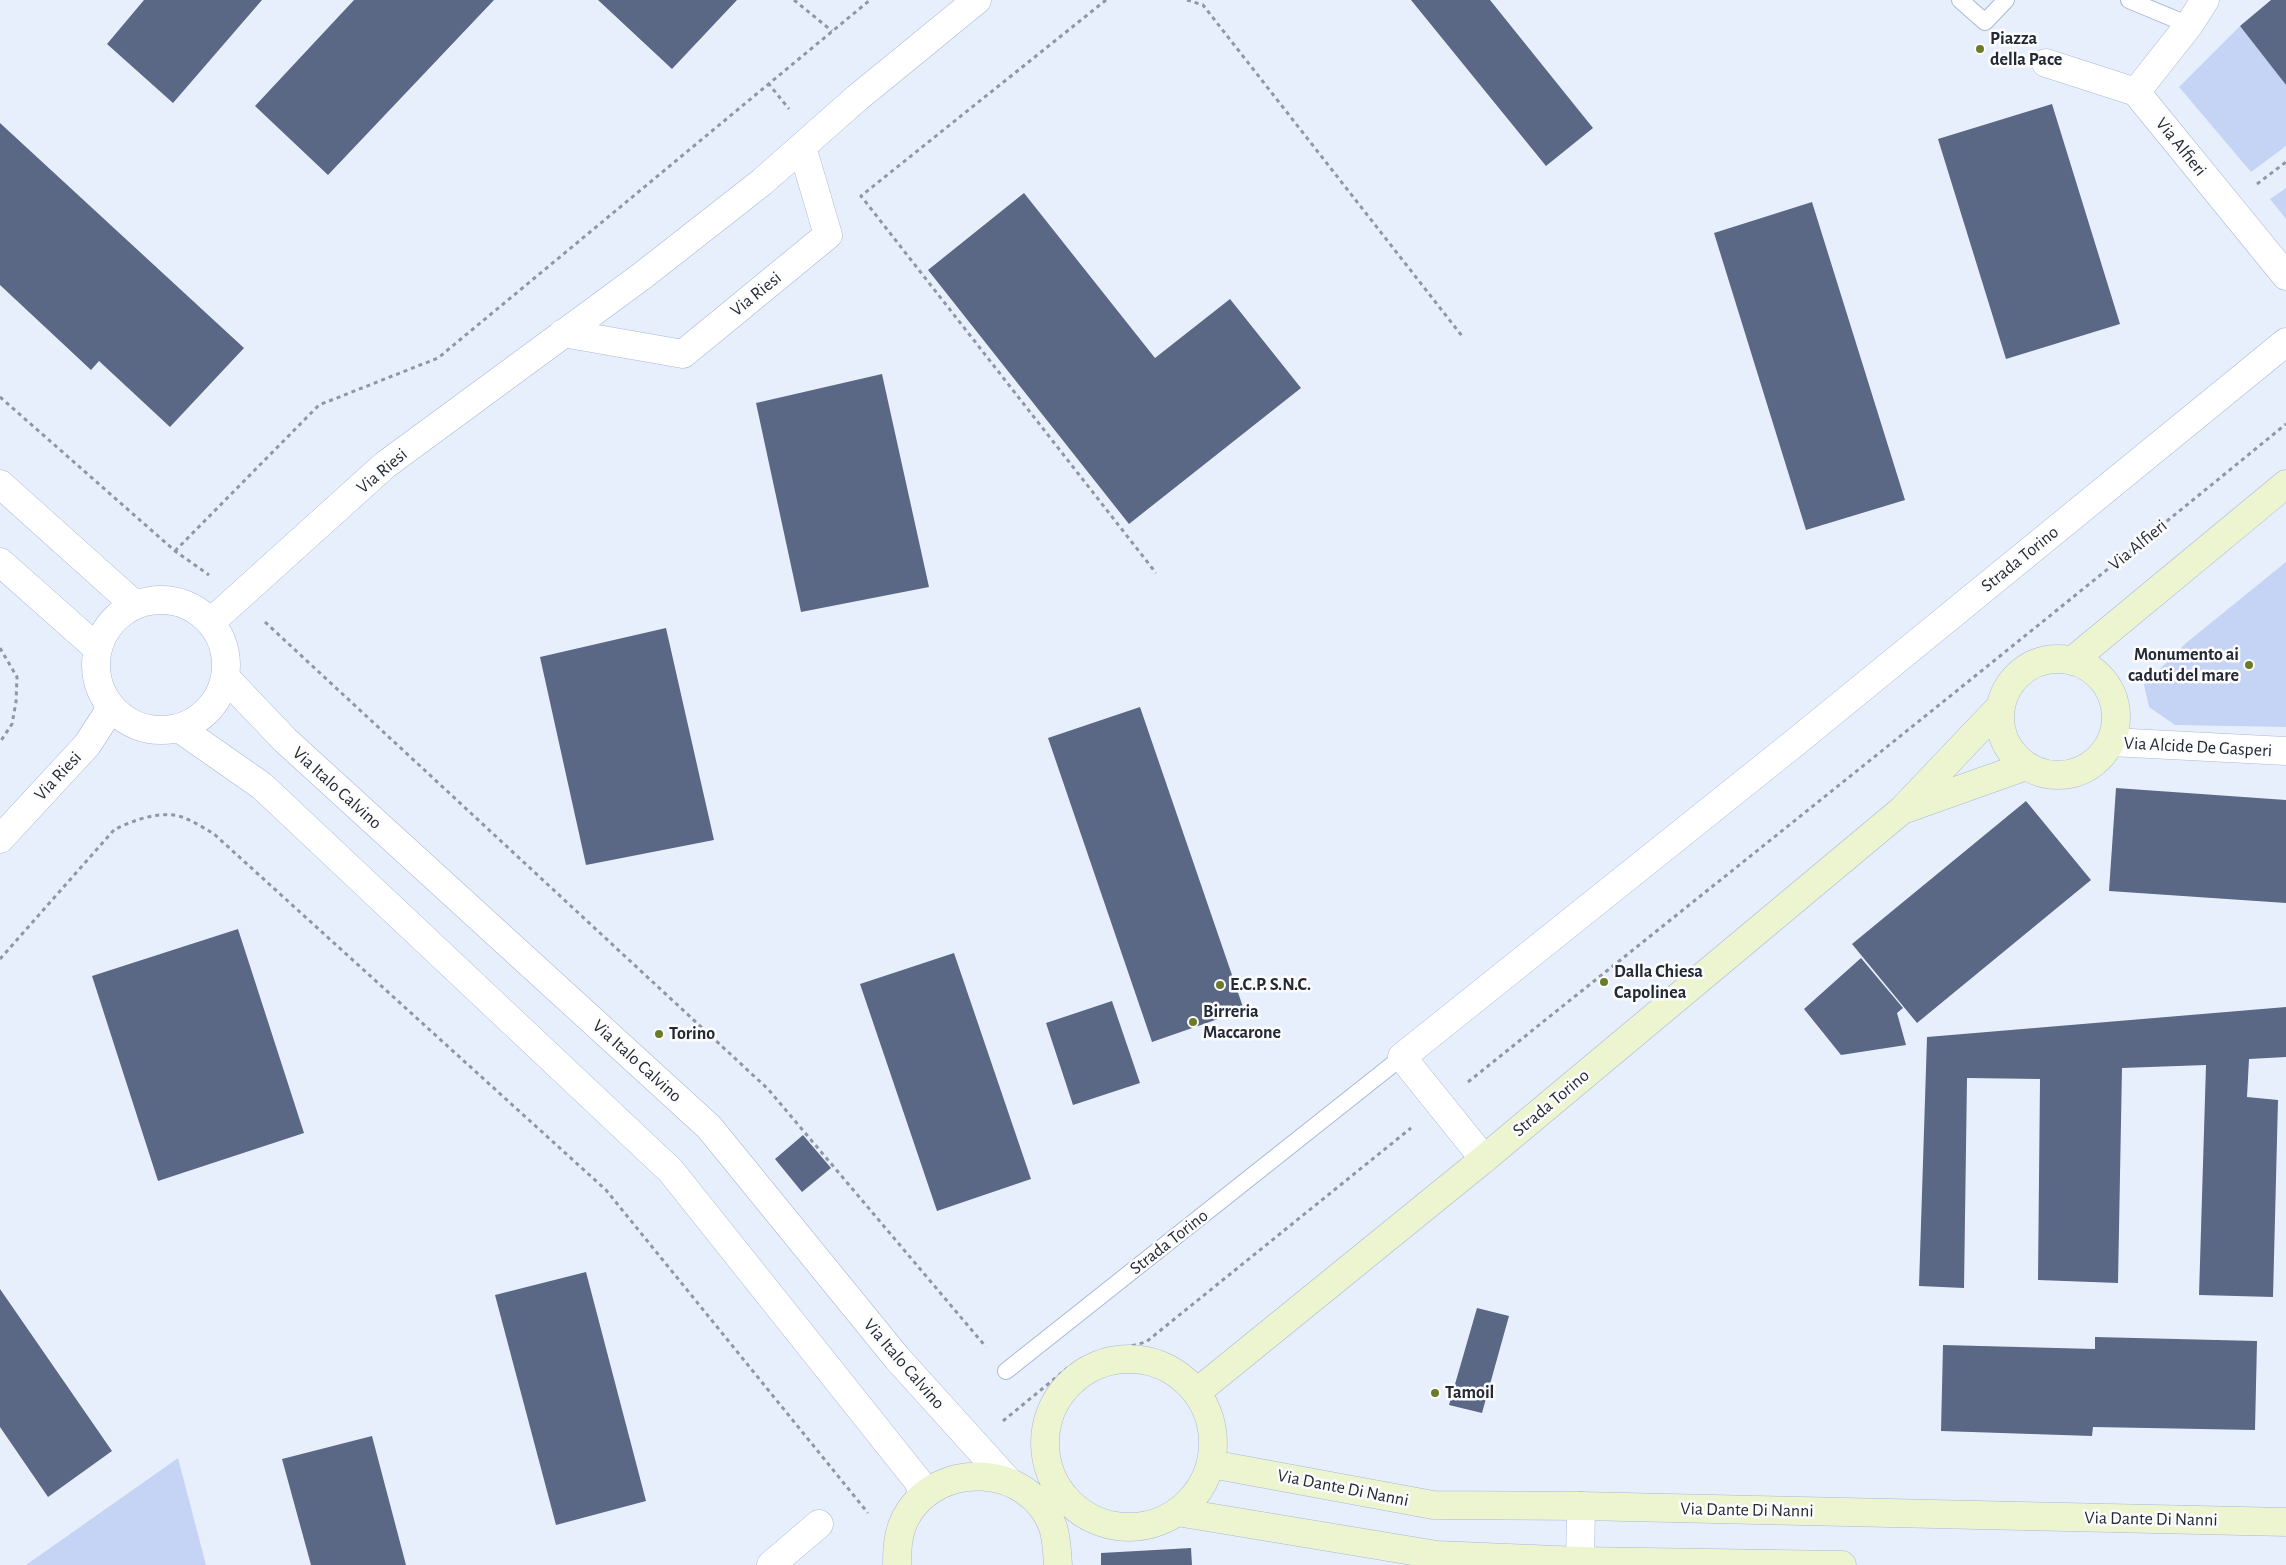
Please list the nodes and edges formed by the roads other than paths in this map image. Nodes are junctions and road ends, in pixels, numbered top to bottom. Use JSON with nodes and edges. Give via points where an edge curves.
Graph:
{"nodes":[{"id":1,"x":977,"y":0,"type":"edge"},
{"id":2,"x":1960,"y":0,"type":"edge"},
{"id":3,"x":2006,"y":0,"type":"edge"},
{"id":4,"x":2129,"y":0,"type":"edge"},
{"id":5,"x":2205,"y":0,"type":"edge"},
{"id":6,"x":2188,"y":25,"type":"junction"},
{"id":7,"x":2046,"y":63,"type":"dead end"},
{"id":8,"x":2136,"y":92,"type":"junction"},
{"id":9,"x":802,"y":147,"type":"junction"},
{"id":10,"x":2286,"y":276,"type":"edge"},
{"id":11,"x":564,"y":333,"type":"junction"},
{"id":12,"x":2286,"y":342,"type":"edge"},
{"id":13,"x":0,"y":484,"type":"edge"},
{"id":14,"x":2286,"y":484,"type":"edge"},
{"id":15,"x":0,"y":562,"type":"edge"},
{"id":16,"x":135,"y":604,"type":"junction"},
{"id":17,"x":211,"y":622,"type":"junction"},
{"id":18,"x":97,"y":648,"type":"junction"},
{"id":19,"x":2072,"y":661,"type":"junction"},
{"id":20,"x":225,"y":677,"type":"junction"},
{"id":21,"x":2000,"y":707,"type":"junction"},
{"id":22,"x":111,"y":708,"type":"junction"},
{"id":23,"x":179,"y":728,"type":"junction"},
{"id":24,"x":2110,"y":742,"type":"junction"},
{"id":25,"x":2286,"y":751,"type":"edge"},
{"id":26,"x":2026,"y":766,"type":"junction"},
{"id":27,"x":1902,"y":810,"type":"junction"},
{"id":28,"x":0,"y":839,"type":"edge"},
{"id":29,"x":1402,"y":1057,"type":"junction"},
{"id":30,"x":1484,"y":1158,"type":"junction"},
{"id":31,"x":1006,"y":1371,"type":"road end"},
{"id":32,"x":1197,"y":1392,"type":"junction"},
{"id":33,"x":1046,"y":1454,"type":"junction"},
{"id":34,"x":1211,"y":1464,"type":"junction"},
{"id":35,"x":1009,"y":1482,"type":"junction"},
{"id":36,"x":924,"y":1495,"type":"junction"},
{"id":37,"x":1581,"y":1506,"type":"junction"},
{"id":38,"x":1177,"y":1512,"type":"junction"},
{"id":39,"x":1090,"y":1517,"type":"junction"},
{"id":40,"x":2286,"y":1522,"type":"edge"},
{"id":41,"x":819,"y":1524,"type":"dead end"},
{"id":42,"x":1057,"y":1554,"type":"edge"},
{"id":43,"x":1580,"y":1563,"type":"edge"},
{"id":44,"x":770,"y":1565,"type":"edge"},
{"id":45,"x":897,"y":1565,"type":"edge"},
{"id":46,"x":1842,"y":1565,"type":"edge"}],
"edges":[{"from":1,"to":9,"type":"street","name":"Via Riesi"},
{"from":2,"to":3,"type":"lane","via":[[1985,22]]},
{"from":4,"to":6,"type":"lane"},
{"from":5,"to":6,"type":"street"},
{"from":6,"to":8,"type":"street"},
{"from":7,"to":8,"type":"street"},
{"from":8,"to":10,"type":"street","name":"Via Alfieri"},
{"from":9,"to":11,"type":"street","name":"Via Riesi","via":[[642,276]]},
{"from":9,"to":11,"type":"street","name":"Via Riesi","via":[[828,235],[683,354]]},
{"from":11,"to":17,"type":"street","name":"Via Riesi","via":[[385,465]]},
{"from":12,"to":29,"type":"street","name":"Strada Torino"},
{"from":13,"to":16,"type":"street"},
{"from":14,"to":19,"type":"street"},
{"from":15,"to":18,"type":"street"},
{"from":16,"to":17,"type":"street","via":[[162,599],[192,607]]},
{"from":16,"to":18,"type":"street","via":[[108,625]]},
{"from":17,"to":20,"type":"street","via":[[223,642]]},
{"from":18,"to":22,"type":"street","via":[[98,685]]},
{"from":19,"to":21,"type":"street","via":[[2044,660],[2026,668],[2012,681]]},
{"from":19,"to":24,"type":"street","via":[[2096,673],[2106,684],[2116,720]]},
{"from":20,"to":23,"type":"street","via":[[209,709]]},
{"from":20,"to":35,"type":"street","name":"Via Italo Calvino","via":[[285,740],[709,1127],[897,1358]]},
{"from":21,"to":26,"type":"street","via":[[1999,721],[2006,744]]},
{"from":21,"to":27,"type":"street","name":"Strada Torino"},
{"from":22,"to":23,"type":"street","via":[[130,723],[153,730]]},
{"from":22,"to":28,"type":"street","name":"Via Riesi","via":[[87,745]]},
{"from":23,"to":36,"type":"street","via":[[262,786],[671,1171],[918,1481]]},
{"from":24,"to":25,"type":"street","name":"Via Alcide De Gasperi"},
{"from":24,"to":26,"type":"street","via":[[2097,760],[2073,773],[2046,774]]},
{"from":26,"to":27,"type":"street","name":"Strada Torino"},
{"from":27,"to":30,"type":"street","name":"Strada Torino"},
{"from":29,"to":30,"type":"street"},
{"from":29,"to":31,"type":"lane","name":"Strada Torino"},
{"from":30,"to":32,"type":"street","name":"Strada Torino"},
{"from":32,"to":33,"type":"street","via":[[1162,1365],[1139,1359],[1121,1359],[1088,1369],[1074,1379],[1055,1403],[1046,1430]]},
{"from":32,"to":34,"type":"street","via":[[1205,1406],[1214,1442]]},
{"from":33,"to":35,"type":"street"},
{"from":33,"to":39,"type":"street","via":[[1051,1475],[1061,1493]]},
{"from":34,"to":37,"type":"street","name":"Via Dante Di Nanni","via":[[1433,1505]]},
{"from":34,"to":38,"type":"street","via":[[1194,1497]]},
{"from":35,"to":36,"type":"street","via":[[987,1476],[970,1476],[938,1486]]},
{"from":35,"to":42,"type":"street","via":[[1028,1494],[1044,1511],[1052,1526]]},
{"from":36,"to":45,"type":"street","via":[[906,1518],[897,1544]]},
{"from":37,"to":40,"type":"street","name":"Via Dante Di Nanni"},
{"from":37,"to":43,"type":"street"},
{"from":38,"to":39,"type":"street","via":[[1150,1524],[1132,1526],[1114,1525]]},
{"from":38,"to":43,"type":"street","via":[[1437,1555]]},
{"from":39,"to":42,"type":"street"},
{"from":41,"to":44,"type":"street"},
{"from":43,"to":46,"type":"street"}]}
